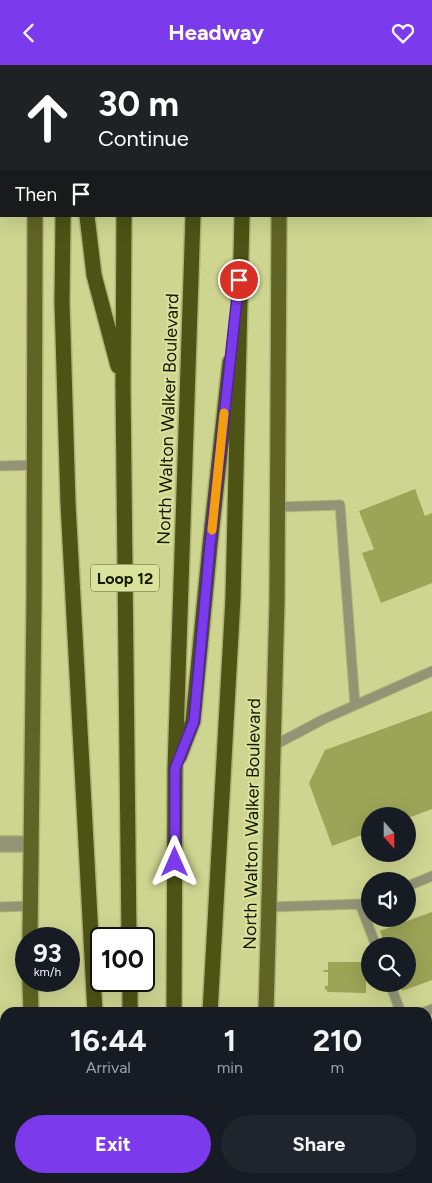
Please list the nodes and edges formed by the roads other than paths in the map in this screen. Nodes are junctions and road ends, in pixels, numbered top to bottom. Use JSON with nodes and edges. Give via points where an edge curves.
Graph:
{"nodes":[{"id":1,"x":35,"y":217,"type":"edge"},
{"id":2,"x":63,"y":217,"type":"edge"},
{"id":3,"x":87,"y":217,"type":"edge"},
{"id":4,"x":124,"y":217,"type":"edge"},
{"id":5,"x":193,"y":217,"type":"edge"},
{"id":6,"x":242,"y":217,"type":"edge"},
{"id":7,"x":279,"y":217,"type":"edge"},
{"id":8,"x":241,"y":261,"type":"junction"},
{"id":9,"x":123,"y":385,"type":"junction"},
{"id":10,"x":0,"y":465,"type":"edge"},
{"id":11,"x":34,"y":465,"type":"junction"},
{"id":12,"x":277,"y":507,"type":"junction"},
{"id":13,"x":432,"y":671,"type":"edge"},
{"id":14,"x":355,"y":705,"type":"junction"},
{"id":15,"x":273,"y":746,"type":"junction"},
{"id":16,"x":175,"y":769,"type":"junction"},
{"id":17,"x":0,"y":844,"type":"edge"},
{"id":18,"x":31,"y":844,"type":"junction"},
{"id":19,"x":432,"y":876,"type":"edge"},
{"id":20,"x":416,"y":883,"type":"edge"},
{"id":21,"x":360,"y":904,"type":"joint"},
{"id":22,"x":29,"y":906,"type":"junction"},
{"id":23,"x":0,"y":907,"type":"edge"},
{"id":24,"x":269,"y":907,"type":"junction"},
{"id":25,"x":30,"y":927,"type":"edge"},
{"id":26,"x":129,"y":927,"type":"edge"},
{"id":27,"x":373,"y":937,"type":"edge"},
{"id":28,"x":30,"y":992,"type":"edge"},
{"id":29,"x":130,"y":992,"type":"edge"},
{"id":30,"x":393,"y":992,"type":"edge"},
{"id":31,"x":30,"y":1007,"type":"edge"},
{"id":32,"x":96,"y":1007,"type":"edge"},
{"id":33,"x":130,"y":1007,"type":"edge"},
{"id":34,"x":174,"y":1007,"type":"edge"},
{"id":35,"x":210,"y":1007,"type":"edge"},
{"id":36,"x":266,"y":1007,"type":"edge"},
{"id":37,"x":399,"y":1007,"type":"edge"}],
"edges":[{"from":1,"to":11,"type":"main road"},
{"from":2,"to":32,"type":"highway","via":[[68,503]]},
{"from":3,"to":9,"type":"highway","via":[[94,275]]},
{"from":4,"to":9,"type":"highway","number":"Loop 12"},
{"from":5,"to":16,"type":"highway","name":"North Walton Walker Boulevard","number":"Loop 12"},
{"from":6,"to":8,"type":"highway"},
{"from":7,"to":12,"type":"main road","name":"North Walton Walker Boulevard"},
{"from":8,"to":16,"type":"highway","via":[[194,721]]},
{"from":8,"to":35,"type":"highway","via":[[234,597]]},
{"from":9,"to":26,"type":"highway","number":"Loop 12"},
{"from":10,"to":11,"type":"lane"},
{"from":11,"to":18,"type":"main road"},
{"from":12,"to":14,"type":"lane","via":[[340,505]]},
{"from":12,"to":15,"type":"main road","name":"North Walton Walker Boulevard"},
{"from":13,"to":14,"type":"lane"},
{"from":14,"to":15,"type":"lane"},
{"from":15,"to":24,"type":"main road","name":"North Walton Walker Boulevard"},
{"from":16,"to":34,"type":"highway","name":"North Walton Walker Boulevard","number":"Loop 12"},
{"from":17,"to":18,"type":"street"},
{"from":18,"to":22,"type":"main road"},
{"from":19,"to":20,"type":"lane"},
{"from":21,"to":24,"type":"lane"},
{"from":21,"to":27,"type":"lane"},
{"from":22,"to":23,"type":"lane"},
{"from":22,"to":25,"type":"main road"},
{"from":24,"to":36,"type":"main road","name":"North Walton Walker Boulevard"},
{"from":28,"to":31,"type":"main road"},
{"from":29,"to":33,"type":"highway"},
{"from":30,"to":37,"type":"lane"}]}
